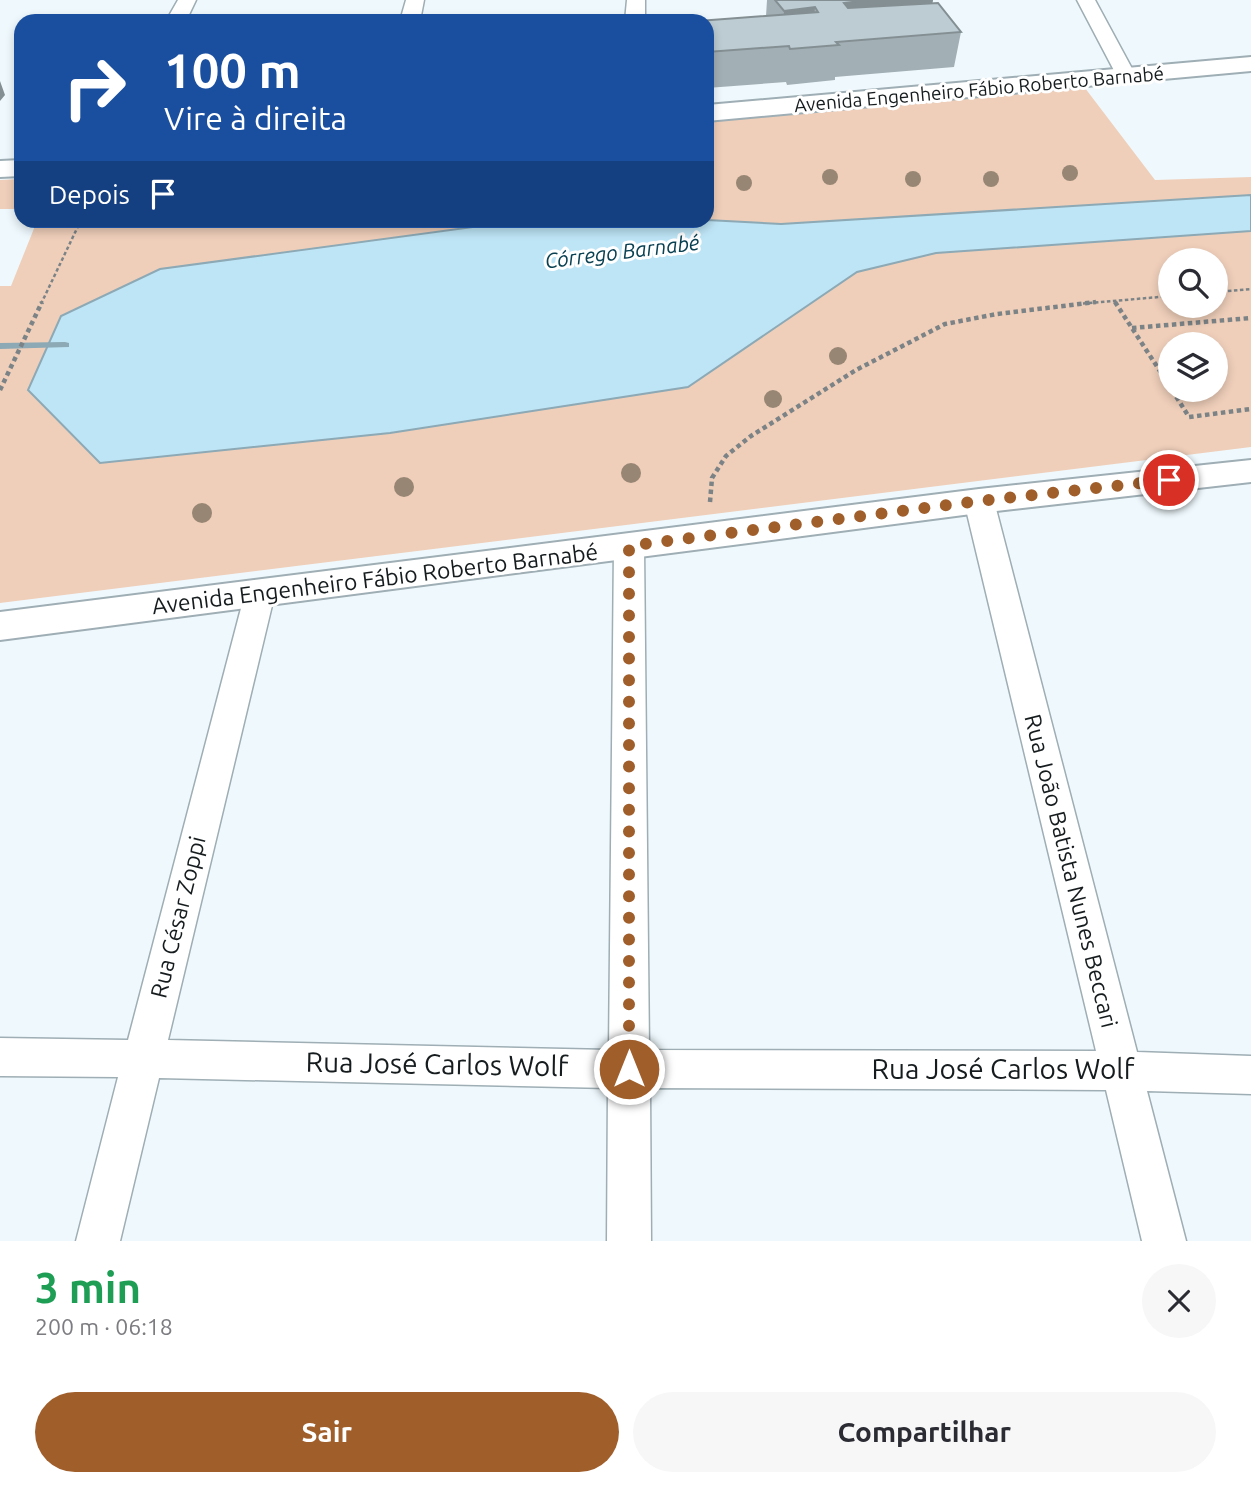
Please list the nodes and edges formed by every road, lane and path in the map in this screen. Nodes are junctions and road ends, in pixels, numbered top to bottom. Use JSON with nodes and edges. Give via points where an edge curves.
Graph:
{"nodes":[{"id":1,"x":1086,"y":0,"type":"edge"},
{"id":2,"x":1251,"y":64,"type":"edge"},
{"id":3,"x":1126,"y":76,"type":"junction"},
{"id":4,"x":714,"y":112,"type":"edge"},
{"id":5,"x":77,"y":228,"type":"edge"},
{"id":6,"x":1251,"y":289,"type":"edge"},
{"id":7,"x":1228,"y":291,"type":"edge"},
{"id":8,"x":1158,"y":297,"type":"edge"},
{"id":9,"x":1114,"y":301,"type":"junction"},
{"id":10,"x":1251,"y":318,"type":"edge"},
{"id":11,"x":1132,"y":328,"type":"junction"},
{"id":12,"x":1158,"y":369,"type":"edge"},
{"id":13,"x":0,"y":390,"type":"edge"},
{"id":14,"x":1180,"y":402,"type":"edge"},
{"id":15,"x":1251,"y":409,"type":"edge"},
{"id":16,"x":1251,"y":471,"type":"edge"},
{"id":17,"x":979,"y":501,"type":"junction"},
{"id":18,"x":710,"y":503,"type":"dead end"},
{"id":19,"x":629,"y":546,"type":"junction"},
{"id":20,"x":260,"y":593,"type":"junction"},
{"id":21,"x":0,"y":626,"type":"edge"},
{"id":22,"x":0,"y":1058,"type":"edge"},
{"id":23,"x":142,"y":1058,"type":"junction"},
{"id":24,"x":629,"y":1069,"type":"junction"},
{"id":25,"x":1120,"y":1069,"type":"junction"},
{"id":26,"x":1251,"y":1075,"type":"edge"},
{"id":27,"x":98,"y":1241,"type":"edge"},
{"id":28,"x":629,"y":1241,"type":"edge"},
{"id":29,"x":1164,"y":1241,"type":"edge"}],
"edges":[{"from":1,"to":3,"type":"street"},
{"from":2,"to":3,"type":"main road","name":"Avenida Engenheiro Fábio Roberto Barnabé"},
{"from":3,"to":4,"type":"main road","name":"Avenida Engenheiro Fábio Roberto Barnabé"},
{"from":5,"to":13,"type":"path"},
{"from":6,"to":7,"type":"path"},
{"from":8,"to":9,"type":"path"},
{"from":9,"to":11,"type":"path"},
{"from":9,"to":18,"type":"path","via":[[945,324],[856,370],[751,436],[726,456],[712,478]]},
{"from":10,"to":11,"type":"path"},
{"from":11,"to":12,"type":"path"},
{"from":14,"to":15,"type":"path","via":[[1189,416]]},
{"from":16,"to":17,"type":"main road","name":"Avenida Engenheiro Fábio Roberto Barnabé"},
{"from":17,"to":19,"type":"main road","name":"Avenida Engenheiro Fábio Roberto Barnabé"},
{"from":17,"to":25,"type":"street","name":"Rua João Batista Nunes Beccari"},
{"from":19,"to":20,"type":"main road","name":"Avenida Engenheiro Fábio Roberto Barnabé"},
{"from":19,"to":24,"type":"street"},
{"from":20,"to":21,"type":"main road","name":"Avenida Engenheiro Fábio Roberto Barnabé"},
{"from":20,"to":23,"type":"street","name":"Rua César Zoppi"},
{"from":22,"to":23,"type":"street","name":"Rua José Carlos Wolf"},
{"from":23,"to":24,"type":"street","name":"Rua José Carlos Wolf"},
{"from":23,"to":27,"type":"street","name":"Rua César Zoppi"},
{"from":24,"to":25,"type":"street","name":"Rua José Carlos Wolf"},
{"from":24,"to":28,"type":"street"},
{"from":25,"to":26,"type":"street","name":"Rua José Carlos Wolf"},
{"from":25,"to":29,"type":"street","name":"Rua João Batista Nunes Beccari"}]}
